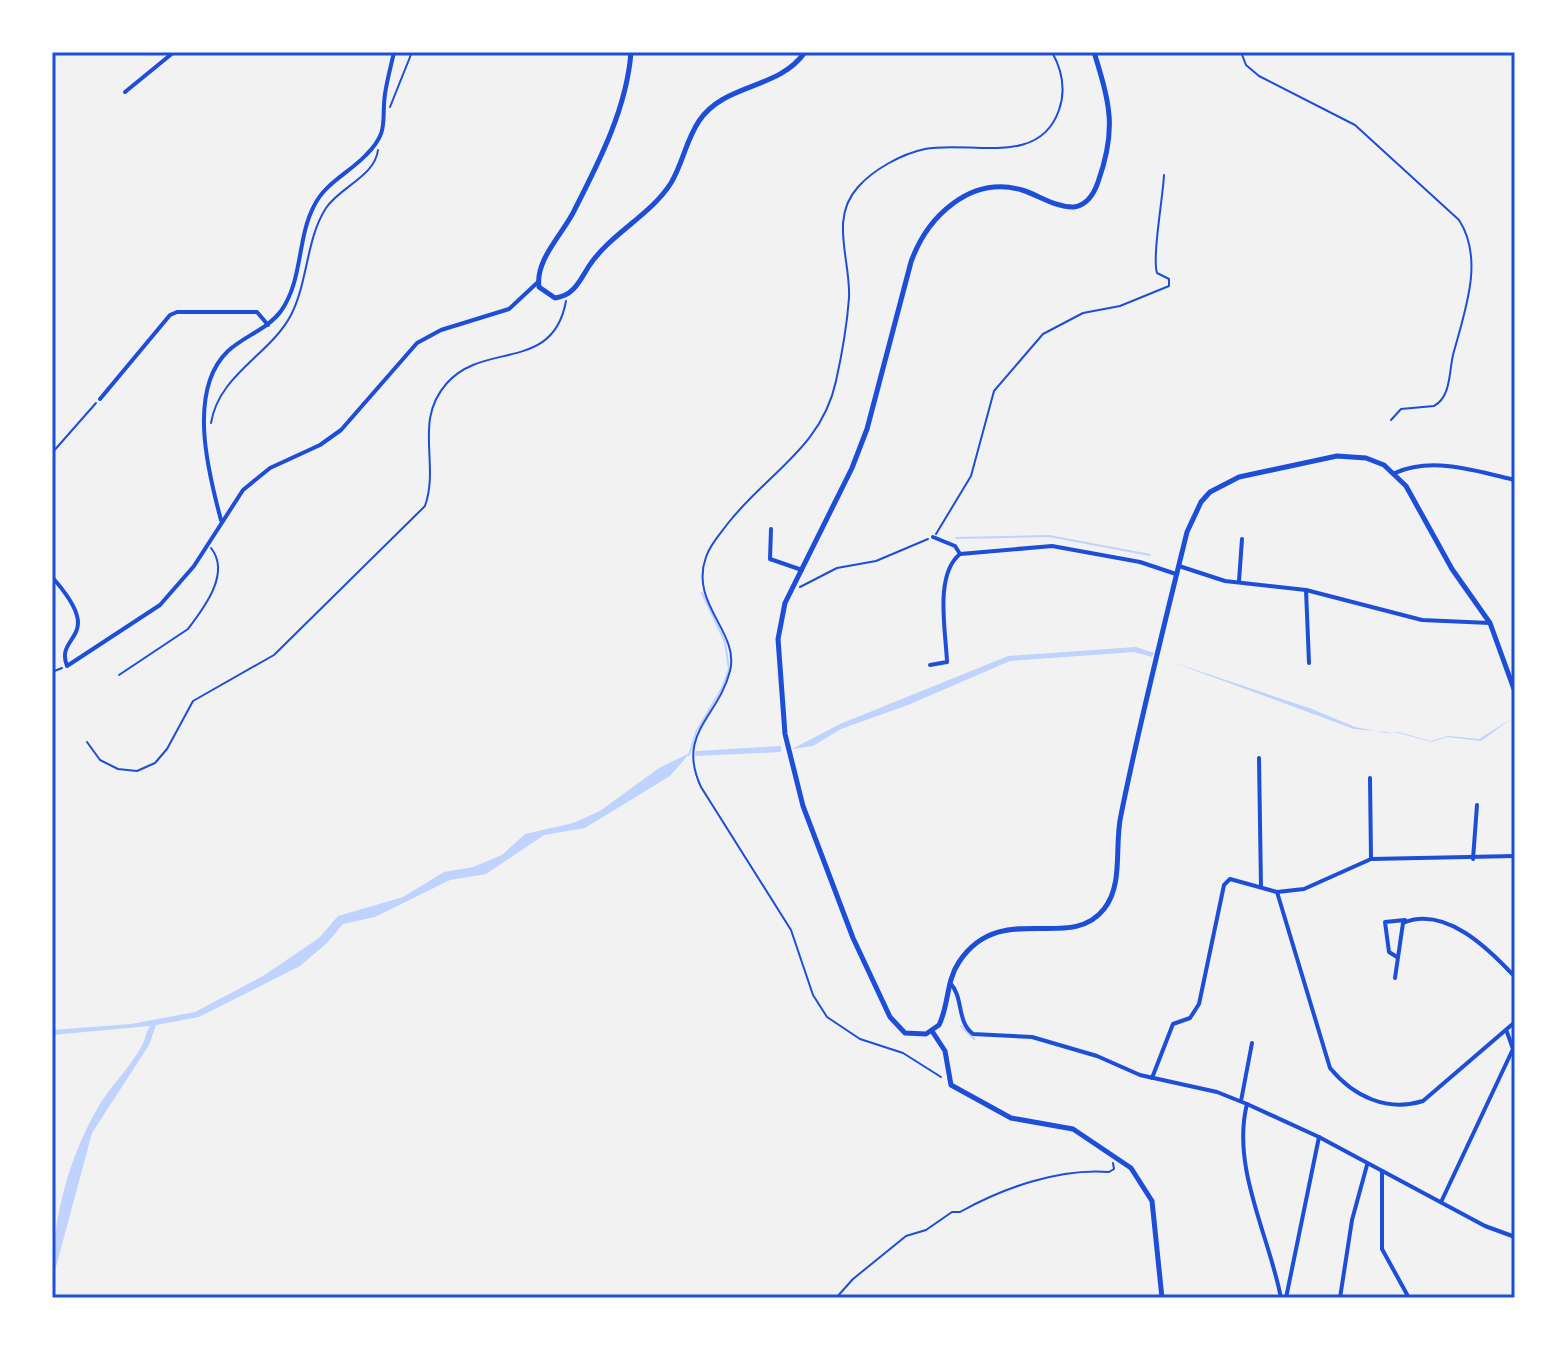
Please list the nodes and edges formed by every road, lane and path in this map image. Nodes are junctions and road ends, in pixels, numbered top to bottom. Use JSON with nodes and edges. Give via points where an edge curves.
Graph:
{"nodes":[{"id":1,"x":174,"y":52,"type":"edge"},
{"id":2,"x":282,"y":52,"type":"edge"},
{"id":3,"x":290,"y":52,"type":"edge"},
{"id":4,"x":394,"y":52,"type":"edge"},
{"id":5,"x":412,"y":52,"type":"edge"},
{"id":6,"x":631,"y":52,"type":"edge"},
{"id":7,"x":805,"y":52,"type":"edge"},
{"id":8,"x":1052,"y":52,"type":"edge"},
{"id":9,"x":1094,"y":52,"type":"edge"},
{"id":10,"x":1241,"y":52,"type":"edge"},
{"id":11,"x":125,"y":92,"type":"dead end"},
{"id":12,"x":387,"y":115,"type":"junction"},
{"id":13,"x":375,"y":162,"type":"dead end"},
{"id":14,"x":1164,"y":175,"type":"dead end"},
{"id":15,"x":538,"y":282,"type":"junction"},
{"id":16,"x":566,"y":296,"type":"junction"},
{"id":17,"x":268,"y":325,"type":"junction"},
{"id":18,"x":100,"y":399,"type":"joint"},
{"id":19,"x":1391,"y":420,"type":"dead end"},
{"id":20,"x":208,"y":446,"type":"junction"},
{"id":21,"x":52,"y":453,"type":"edge"},
{"id":22,"x":1395,"y":473,"type":"junction"},
{"id":23,"x":1515,"y":480,"type":"edge"},
{"id":24,"x":221,"y":520,"type":"junction"},
{"id":25,"x":771,"y":529,"type":"dead end"},
{"id":26,"x":933,"y":537,"type":"junction"},
{"id":27,"x":1242,"y":539,"type":"dead end"},
{"id":28,"x":209,"y":545,"type":"junction"},
{"id":29,"x":960,"y":554,"type":"junction"},
{"id":30,"x":1179,"y":566,"type":"junction"},
{"id":31,"x":802,"y":570,"type":"junction"},
{"id":32,"x":1177,"y":574,"type":"junction"},
{"id":33,"x":52,"y":577,"type":"edge"},
{"id":34,"x":1239,"y":581,"type":"junction"},
{"id":35,"x":1306,"y":590,"type":"junction"},
{"id":36,"x":789,"y":595,"type":"junction"},
{"id":37,"x":1490,"y":623,"type":"junction"},
{"id":38,"x":1309,"y":663,"type":"dead end"},
{"id":39,"x":930,"y":665,"type":"dead end"},
{"id":40,"x":67,"y":666,"type":"junction"},
{"id":41,"x":52,"y":672,"type":"edge"},
{"id":42,"x":119,"y":675,"type":"dead end"},
{"id":43,"x":1515,"y":692,"type":"edge"},
{"id":44,"x":87,"y":742,"type":"dead end"},
{"id":45,"x":1259,"y":758,"type":"dead end"},
{"id":46,"x":1370,"y":778,"type":"dead end"},
{"id":47,"x":1477,"y":805,"type":"dead end"},
{"id":48,"x":1515,"y":856,"type":"edge"},
{"id":49,"x":1371,"y":859,"type":"junction"},
{"id":50,"x":1473,"y":859,"type":"junction"},
{"id":51,"x":1261,"y":887,"type":"junction"},
{"id":52,"x":1277,"y":892,"type":"junction"},
{"id":53,"x":1405,"y":920,"type":"junction"},
{"id":54,"x":1398,"y":957,"type":"junction"},
{"id":55,"x":1515,"y":977,"type":"edge"},
{"id":56,"x":1395,"y":978,"type":"dead end"},
{"id":57,"x":950,"y":983,"type":"junction"},
{"id":58,"x":1515,"y":1022,"type":"edge"},
{"id":59,"x":932,"y":1031,"type":"junction"},
{"id":60,"x":1507,"y":1032,"type":"junction"},
{"id":61,"x":1252,"y":1043,"type":"dead end"},
{"id":62,"x":1152,"y":1078,"type":"junction"},
{"id":63,"x":951,"y":1085,"type":"junction"},
{"id":64,"x":1241,"y":1101,"type":"junction"},
{"id":65,"x":1247,"y":1104,"type":"junction"},
{"id":66,"x":1319,"y":1137,"type":"junction"},
{"id":67,"x":1117,"y":1156,"type":"junction"},
{"id":68,"x":1367,"y":1165,"type":"junction"},
{"id":69,"x":1382,"y":1172,"type":"junction"},
{"id":70,"x":1441,"y":1201,"type":"junction"},
{"id":71,"x":1515,"y":1237,"type":"edge"},
{"id":72,"x":836,"y":1298,"type":"edge"},
{"id":73,"x":1162,"y":1298,"type":"edge"},
{"id":74,"x":1284,"y":1298,"type":"edge"},
{"id":75,"x":1340,"y":1298,"type":"edge"},
{"id":76,"x":1409,"y":1298,"type":"edge"}],
"edges":[{"from":1,"to":11,"type":"street"},
{"from":2,"to":3,"type":"street"},
{"from":4,"to":12,"type":"street","via":[[384,100]]},
{"from":5,"to":12,"type":"path"},
{"from":6,"to":15,"type":"main road","via":[[623,104]]},
{"from":7,"to":16,"type":"main road","via":[[784,72],[708,109],[667,188],[602,250]]},
{"from":8,"to":63,"type":"path","via":[[1063,92],[1058,112],[1041,135],[1011,148],[917,151],[857,188],[842,225],[849,301],[831,403],[801,452],[752,495],[706,556],[704,594],[727,641],[731,668],[697,732],[694,772],[791,930],[809,986],[827,1017],[860,1039],[903,1053]]},
{"from":9,"to":31,"type":"main road","via":[[1112,126],[1095,190],[1084,204],[1073,207],[994,186],[956,201],[930,226],[911,262],[867,429]]},
{"from":10,"to":19,"type":"path","via":[[1259,76],[1355,125],[1469,235],[1469,297],[1446,394],[1434,406],[1401,409]]},
{"from":12,"to":17,"type":"street","via":[[367,155],[327,187],[313,207],[288,298]]},
{"from":13,"to":20,"type":"path","via":[[324,211],[291,316],[218,399]]},
{"from":14,"to":26,"type":"path","via":[[1154,261],[1169,286],[1120,306],[1083,313],[1043,334],[994,391],[971,476]]},
{"from":15,"to":16,"type":"main road","via":[[546,294]]},
{"from":15,"to":24,"type":"street","via":[[509,309],[417,343],[341,430],[259,475]]},
{"from":16,"to":44,"type":"path","via":[[562,314],[535,348],[472,364],[441,390],[427,428],[430,478],[425,506],[298,633],[262,664],[193,701],[164,755],[149,767],[131,772],[112,767]]},
{"from":17,"to":18,"type":"street","via":[[257,312],[191,309],[170,315]]},
{"from":17,"to":20,"type":"street","via":[[229,350],[210,376],[203,410]]},
{"from":18,"to":21,"type":"path"},
{"from":20,"to":24,"type":"street"},
{"from":22,"to":23,"type":"street","via":[[1422,465],[1446,466]]},
{"from":22,"to":30,"type":"main road","via":[[1366,458],[1337,456],[1239,477],[1201,502]]},
{"from":22,"to":37,"type":"main road"},
{"from":24,"to":28,"type":"street"},
{"from":25,"to":31,"type":"street","via":[[770,559]]},
{"from":26,"to":29,"type":"street","via":[[955,546]]},
{"from":26,"to":36,"type":"path","via":[[876,561],[819,575]]},
{"from":27,"to":34,"type":"street"},
{"from":28,"to":40,"type":"street","via":[[160,605]]},
{"from":28,"to":42,"type":"path","via":[[219,570],[196,619]]},
{"from":29,"to":32,"type":"street","via":[[1052,546]]},
{"from":29,"to":39,"type":"street","via":[[952,561],[944,596],[947,662]]},
{"from":30,"to":32,"type":"main road"},
{"from":30,"to":34,"type":"street"},
{"from":31,"to":36,"type":"main road"},
{"from":32,"to":57,"type":"main road","via":[[1122,810],[1115,885],[1107,905],[1094,920],[1077,926],[990,934],[972,946]]},
{"from":33,"to":40,"type":"street","via":[[79,615],[79,628],[65,651]]},
{"from":34,"to":35,"type":"street"},
{"from":35,"to":37,"type":"street","via":[[1422,620]]},
{"from":35,"to":38,"type":"street"},
{"from":36,"to":59,"type":"main road","via":[[779,628],[779,652],[785,734],[803,806],[853,938],[890,1017],[910,1035]]},
{"from":37,"to":43,"type":"main road"},
{"from":40,"to":41,"type":"path"},
{"from":45,"to":51,"type":"street"},
{"from":46,"to":49,"type":"street"},
{"from":47,"to":50,"type":"street"},
{"from":48,"to":50,"type":"street"},
{"from":49,"to":50,"type":"street"},
{"from":49,"to":52,"type":"street","via":[[1299,891]]},
{"from":51,"to":52,"type":"street"},
{"from":51,"to":62,"type":"street","via":[[1234,879],[1224,885],[1199,1004],[1190,1018],[1173,1024]]},
{"from":52,"to":60,"type":"street","via":[[1330,1068],[1368,1098],[1404,1107],[1423,1101]]},
{"from":53,"to":54,"type":"street"},
{"from":53,"to":54,"type":"street","via":[[1385,922],[1389,952]]},
{"from":53,"to":55,"type":"street","via":[[1459,929],[1489,947]]},
{"from":54,"to":56,"type":"street"},
{"from":57,"to":59,"type":"main road","via":[[944,1016]]},
{"from":57,"to":62,"type":"street","via":[[962,1021],[973,1034],[1032,1037]]},
{"from":58,"to":60,"type":"street"},
{"from":59,"to":63,"type":"main road","via":[[945,1051]]},
{"from":60,"to":70,"type":"street","via":[[1513,1049]]},
{"from":61,"to":64,"type":"street"},
{"from":62,"to":64,"type":"street"},
{"from":63,"to":67,"type":"main road","via":[[1011,1118],[1073,1129]]},
{"from":64,"to":65,"type":"street"},
{"from":65,"to":66,"type":"street"},
{"from":65,"to":74,"type":"street","via":[[1242,1154]]},
{"from":66,"to":68,"type":"street"},
{"from":66,"to":74,"type":"street"},
{"from":67,"to":72,"type":"path","via":[[1109,1172],[1040,1179],[952,1212],[906,1236]]},
{"from":67,"to":73,"type":"main road","via":[[1144,1184],[1152,1201]]},
{"from":68,"to":69,"type":"street"},
{"from":68,"to":75,"type":"street"},
{"from":69,"to":70,"type":"street"},
{"from":69,"to":76,"type":"street","via":[[1382,1249]]},
{"from":70,"to":71,"type":"street"}]}
